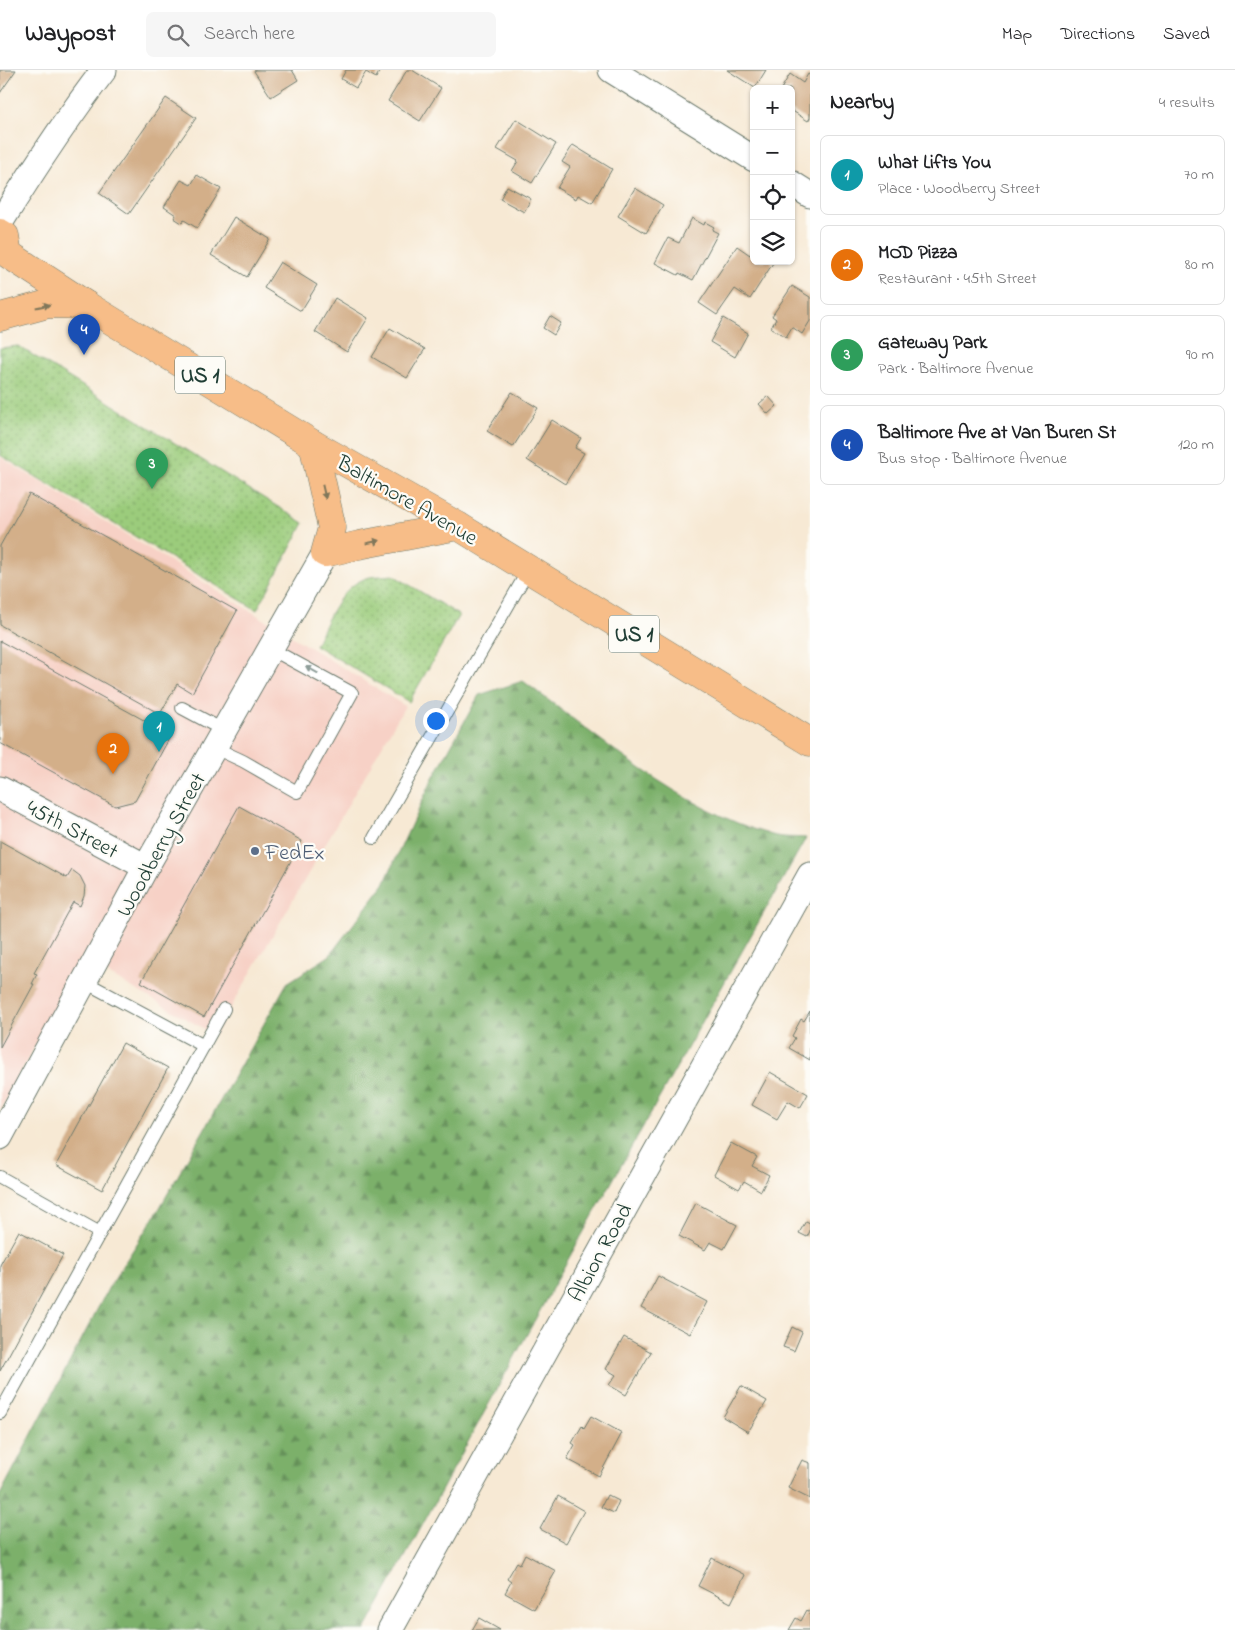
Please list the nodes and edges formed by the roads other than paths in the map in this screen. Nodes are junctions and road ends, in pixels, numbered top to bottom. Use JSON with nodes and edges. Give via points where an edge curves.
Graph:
{"nodes":[{"id":1,"x":104,"y":70,"type":"edge"},
{"id":2,"x":611,"y":70,"type":"edge"},
{"id":3,"x":750,"y":157,"type":"edge"},
{"id":4,"x":795,"y":186,"type":"edge"},
{"id":5,"x":810,"y":195,"type":"edge"},
{"id":6,"x":0,"y":223,"type":"edge"},
{"id":7,"x":3,"y":248,"type":"edge"},
{"id":8,"x":86,"y":305,"type":"junction"},
{"id":9,"x":0,"y":317,"type":"edge"},
{"id":10,"x":313,"y":444,"type":"junction"},
{"id":11,"x":458,"y":526,"type":"junction"},
{"id":12,"x":325,"y":553,"type":"junction"},
{"id":13,"x":529,"y":569,"type":"junction"},
{"id":14,"x":271,"y":649,"type":"junction"},
{"id":15,"x":182,"y":708,"type":"dead end"},
{"id":16,"x":218,"y":739,"type":"junction"},
{"id":17,"x":810,"y":742,"type":"edge"},
{"id":18,"x":0,"y":789,"type":"edge"},
{"id":19,"x":374,"y":838,"type":"dead end"},
{"id":20,"x":146,"y":867,"type":"junction"},
{"id":21,"x":810,"y":875,"type":"edge"},
{"id":22,"x":84,"y":982,"type":"junction"},
{"id":23,"x":224,"y":1009,"type":"dead end"},
{"id":24,"x":204,"y":1046,"type":"junction"},
{"id":25,"x":0,"y":1137,"type":"edge"},
{"id":26,"x":0,"y":1177,"type":"edge"},
{"id":27,"x":100,"y":1233,"type":"junction"},
{"id":28,"x":0,"y":1413,"type":"edge"},
{"id":29,"x":390,"y":1630,"type":"edge"}],
"edges":[{"from":1,"to":6,"type":"street","via":[[48,146]]},
{"from":2,"to":3,"type":"street"},
{"from":4,"to":5,"type":"street"},
{"from":7,"to":8,"type":"main road","name":"Baltimore Avenue","number":"US 1"},
{"from":9,"to":8,"type":"main road","one_way":true,"via":[[48,304]]},
{"from":8,"to":10,"type":"main road","name":"Baltimore Avenue","number":"US 1"},
{"from":10,"to":11,"type":"main road","name":"Baltimore Avenue","number":"US 1"},
{"from":10,"to":12,"type":"main road","one_way":true,"via":[[332,528]]},
{"from":12,"to":11,"type":"main road","one_way":true},
{"from":11,"to":13,"type":"main road","name":"Baltimore Avenue","number":"US 1"},
{"from":12,"to":14,"type":"street","name":"Woodberry Street"},
{"from":13,"to":17,"type":"main road","name":"Baltimore Avenue","number":"US 1"},
{"from":13,"to":19,"type":"lane"},
{"from":14,"to":16,"type":"street","name":"Woodberry Street"},
{"from":16,"to":14,"type":"lane","one_way":true,"via":[[243,761],[297,792],[352,693]]},
{"from":15,"to":16,"type":"lane"},
{"from":16,"to":20,"type":"street","name":"Woodberry Street"},
{"from":18,"to":20,"type":"street","name":"45th Street"},
{"from":20,"to":22,"type":"street","name":"Woodberry Street"},
{"from":21,"to":29,"type":"street","name":"Albion Road"},
{"from":22,"to":24,"type":"lane"},
{"from":22,"to":25,"type":"street","name":"Woodberry Street"},
{"from":23,"to":24,"type":"lane"},
{"from":24,"to":27,"type":"lane"},
{"from":26,"to":27,"type":"lane"},
{"from":27,"to":28,"type":"lane"}]}
